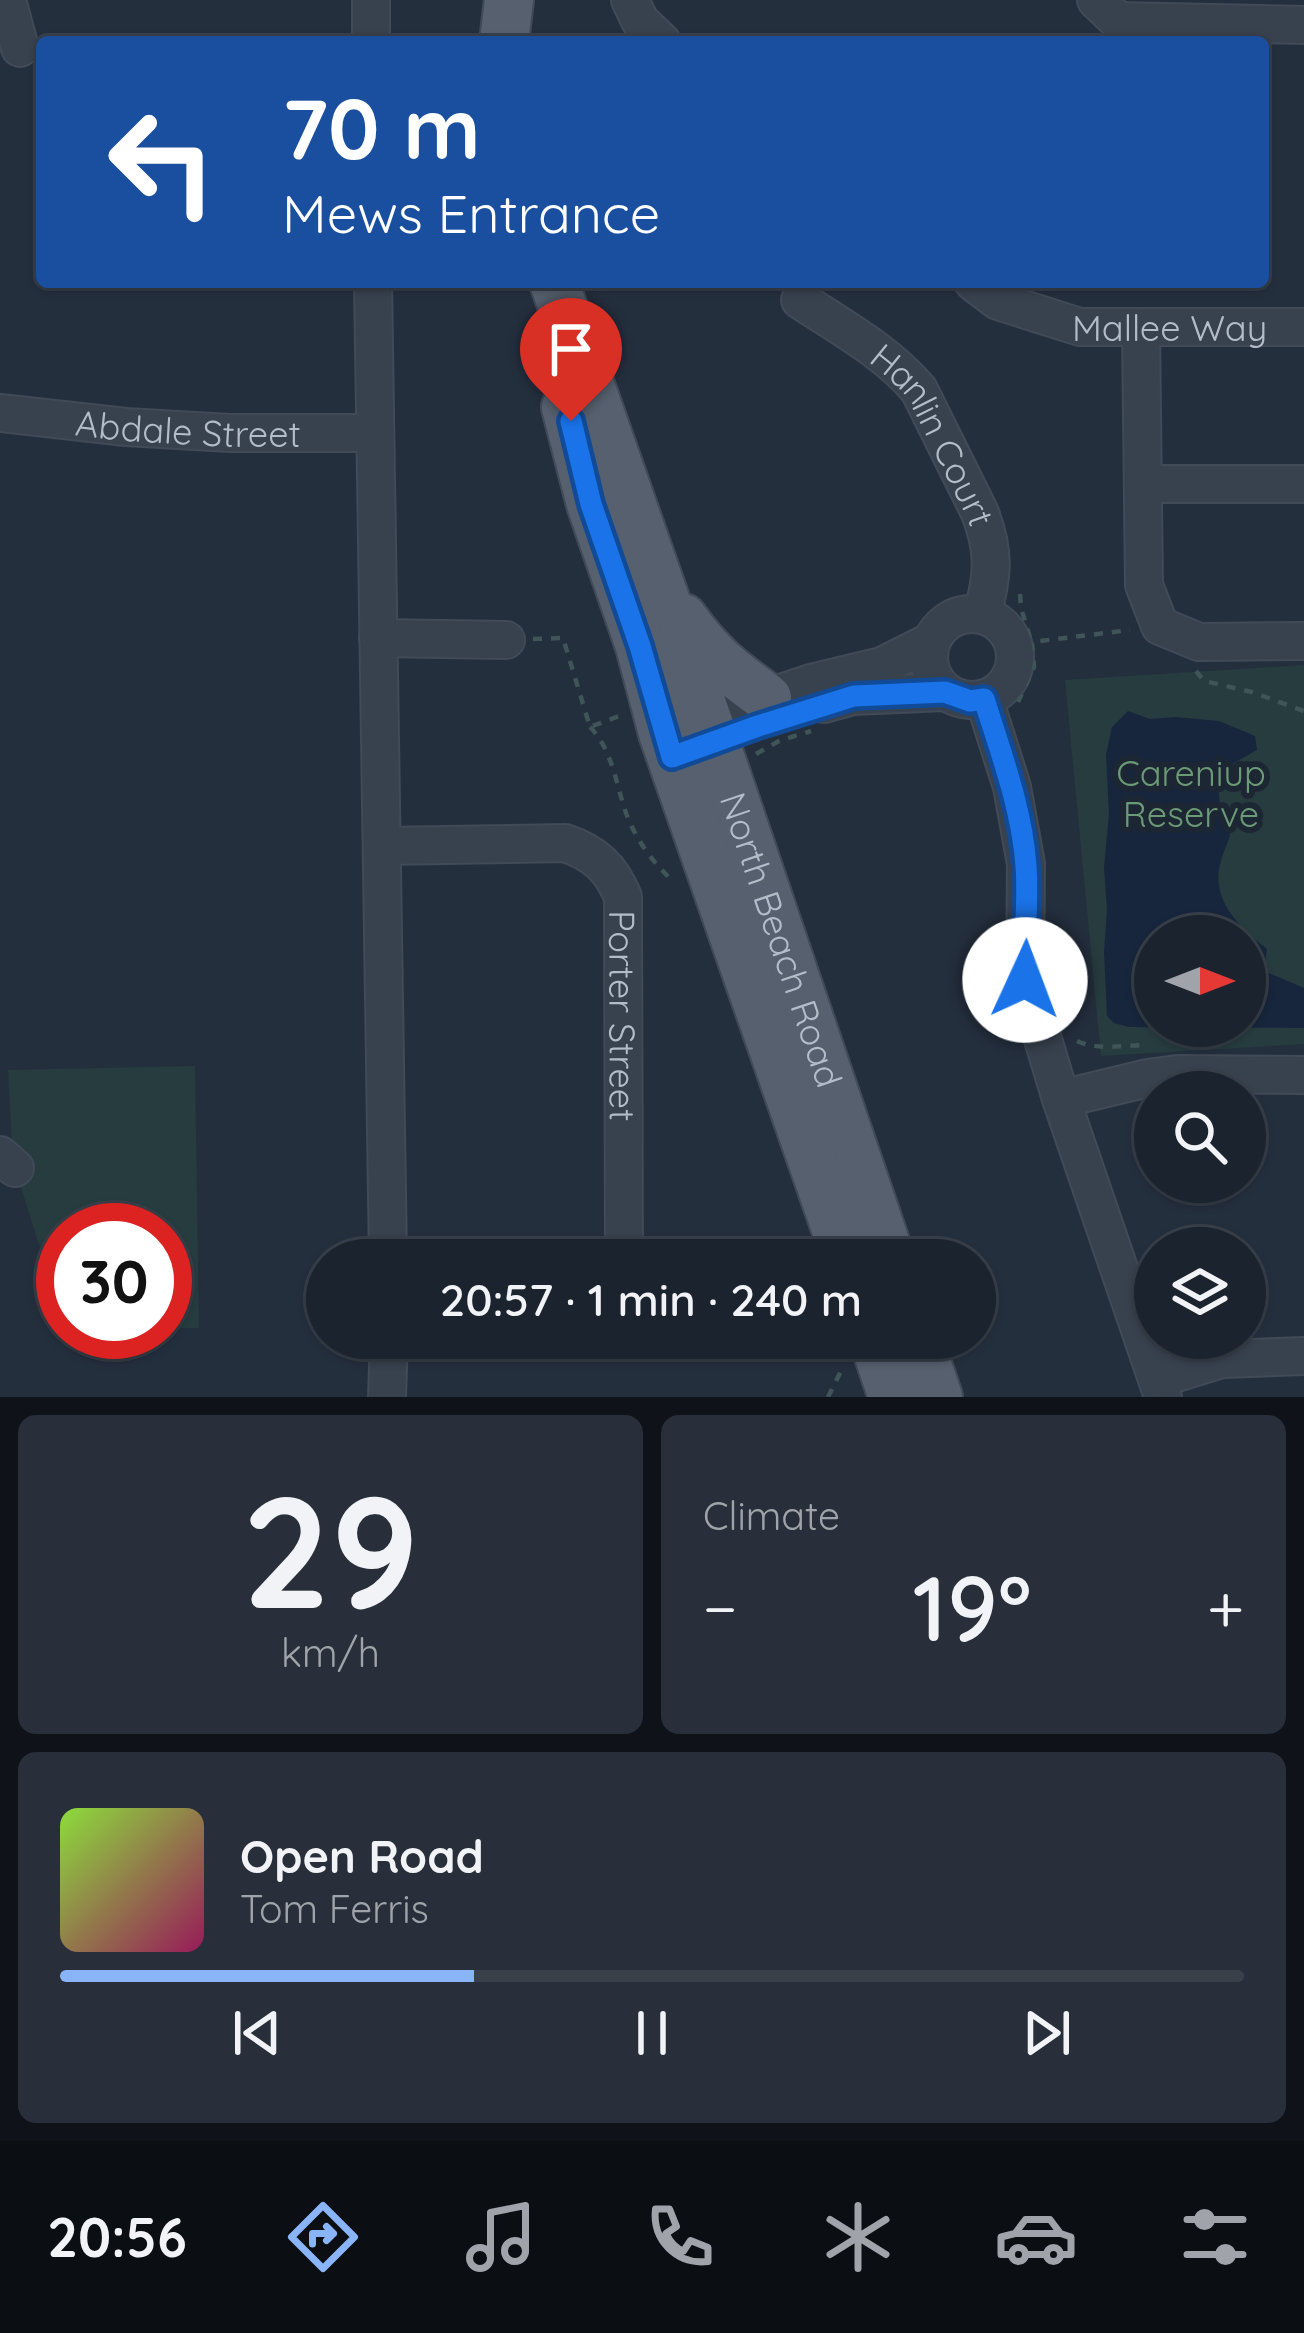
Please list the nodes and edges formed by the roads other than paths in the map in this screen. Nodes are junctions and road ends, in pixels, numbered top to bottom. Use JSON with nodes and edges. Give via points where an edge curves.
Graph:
{"nodes":[{"id":1,"x":370,"y":0,"type":"edge"},
{"id":2,"x":509,"y":0,"type":"edge"},
{"id":3,"x":537,"y":0,"type":"edge"},
{"id":4,"x":630,"y":0,"type":"edge"},
{"id":5,"x":1096,"y":0,"type":"edge"},
{"id":6,"x":5,"y":4,"type":"edge"},
{"id":7,"x":1204,"y":12,"type":"edge"},
{"id":8,"x":1304,"y":25,"type":"edge"},
{"id":9,"x":371,"y":36,"type":"edge"},
{"id":10,"x":505,"y":36,"type":"edge"},
{"id":11,"x":533,"y":36,"type":"edge"},
{"id":12,"x":656,"y":36,"type":"edge"},
{"id":13,"x":20,"y":48,"type":"dead end"},
{"id":14,"x":373,"y":288,"type":"edge"},
{"id":15,"x":528,"y":288,"type":"edge"},
{"id":16,"x":556,"y":288,"type":"edge"},
{"id":17,"x":981,"y":288,"type":"edge"},
{"id":18,"x":800,"y":300,"type":"dead end"},
{"id":19,"x":1304,"y":327,"type":"edge"},
{"id":20,"x":1141,"y":329,"type":"junction"},
{"id":21,"x":0,"y":413,"type":"edge"},
{"id":22,"x":375,"y":433,"type":"junction"},
{"id":23,"x":1143,"y":484,"type":"junction"},
{"id":24,"x":1304,"y":484,"type":"edge"},
{"id":25,"x":659,"y":585,"type":"junction"},
{"id":26,"x":982,"y":615,"type":"junction"},
{"id":27,"x":378,"y":638,"type":"junction"},
{"id":28,"x":506,"y":640,"type":"road end"},
{"id":29,"x":932,"y":641,"type":"junction"},
{"id":30,"x":1304,"y":641,"type":"edge"},
{"id":31,"x":945,"y":692,"type":"junction"},
{"id":32,"x":767,"y":698,"type":"junction"},
{"id":33,"x":1000,"y":703,"type":"junction"},
{"id":34,"x":676,"y":733,"type":"junction"},
{"id":35,"x":382,"y":846,"type":"junction"},
{"id":36,"x":1304,"y":1075,"type":"edge"},
{"id":37,"x":1061,"y":1099,"type":"junction"},
{"id":38,"x":388,"y":1239,"type":"edge"},
{"id":39,"x":624,"y":1239,"type":"edge"},
{"id":40,"x":840,"y":1239,"type":"edge"},
{"id":41,"x":883,"y":1239,"type":"edge"},
{"id":42,"x":1304,"y":1356,"type":"edge"},
{"id":43,"x":389,"y":1359,"type":"edge"},
{"id":44,"x":877,"y":1366,"type":"edge"},
{"id":45,"x":1160,"y":1388,"type":"edge"},
{"id":46,"x":390,"y":1391,"type":"edge"},
{"id":47,"x":938,"y":1397,"type":"edge"}],
"edges":[{"from":1,"to":9,"type":"street"},
{"from":2,"to":10,"type":"main road"},
{"from":3,"to":11,"type":"main road"},
{"from":4,"to":12,"type":"street"},
{"from":5,"to":7,"type":"street","via":[[1118,21]]},
{"from":6,"to":13,"type":"street"},
{"from":7,"to":8,"type":"street"},
{"from":14,"to":22,"type":"street"},
{"from":15,"to":34,"type":"main road","name":"North Beach Road","via":[[591,504]]},
{"from":16,"to":25,"type":"main road","name":"North Beach Road"},
{"from":17,"to":20,"type":"street","name":"Mallee Way","via":[[1080,327]]},
{"from":18,"to":26,"type":"street","name":"Hanlin Court","via":[[919,390],[988,534],[991,584]]},
{"from":19,"to":20,"type":"street","name":"Mallee Way"},
{"from":20,"to":23,"type":"street"},
{"from":21,"to":22,"type":"street","name":"Abdale Street","via":[[230,433]]},
{"from":22,"to":27,"type":"street"},
{"from":23,"to":24,"type":"street"},
{"from":23,"to":30,"type":"street","via":[[1144,585],[1160,626],[1199,642]]},
{"from":25,"to":32,"type":"main road","via":[[709,653]]},
{"from":25,"to":34,"type":"main road","name":"North Beach Road"},
{"from":26,"to":29,"type":"street","via":[[958,616]]},
{"from":26,"to":33,"type":"street","via":[[1006,630],[1015,656]]},
{"from":27,"to":28,"type":"street"},
{"from":27,"to":35,"type":"street"},
{"from":29,"to":31,"type":"street","via":[[930,669]]},
{"from":29,"to":32,"type":"street","via":[[882,666]]},
{"from":31,"to":33,"type":"street"},
{"from":31,"to":34,"type":"street","via":[[854,696],[758,726]]},
{"from":32,"to":34,"type":"street"},
{"from":33,"to":37,"type":"street","via":[[1026,864],[1025,980]]},
{"from":34,"to":40,"type":"main road","name":"North Beach Road"},
{"from":34,"to":41,"type":"main road","name":"North Beach Road"},
{"from":35,"to":38,"type":"street"},
{"from":35,"to":39,"type":"street","name":"Porter Street","via":[[565,843],[589,850],[614,874],[623,897]]},
{"from":36,"to":37,"type":"street","via":[[1177,1074]]},
{"from":37,"to":45,"type":"street"},
{"from":42,"to":45,"type":"street","via":[[1222,1359]]},
{"from":43,"to":46,"type":"street"},
{"from":44,"to":47,"type":"main road"}]}
